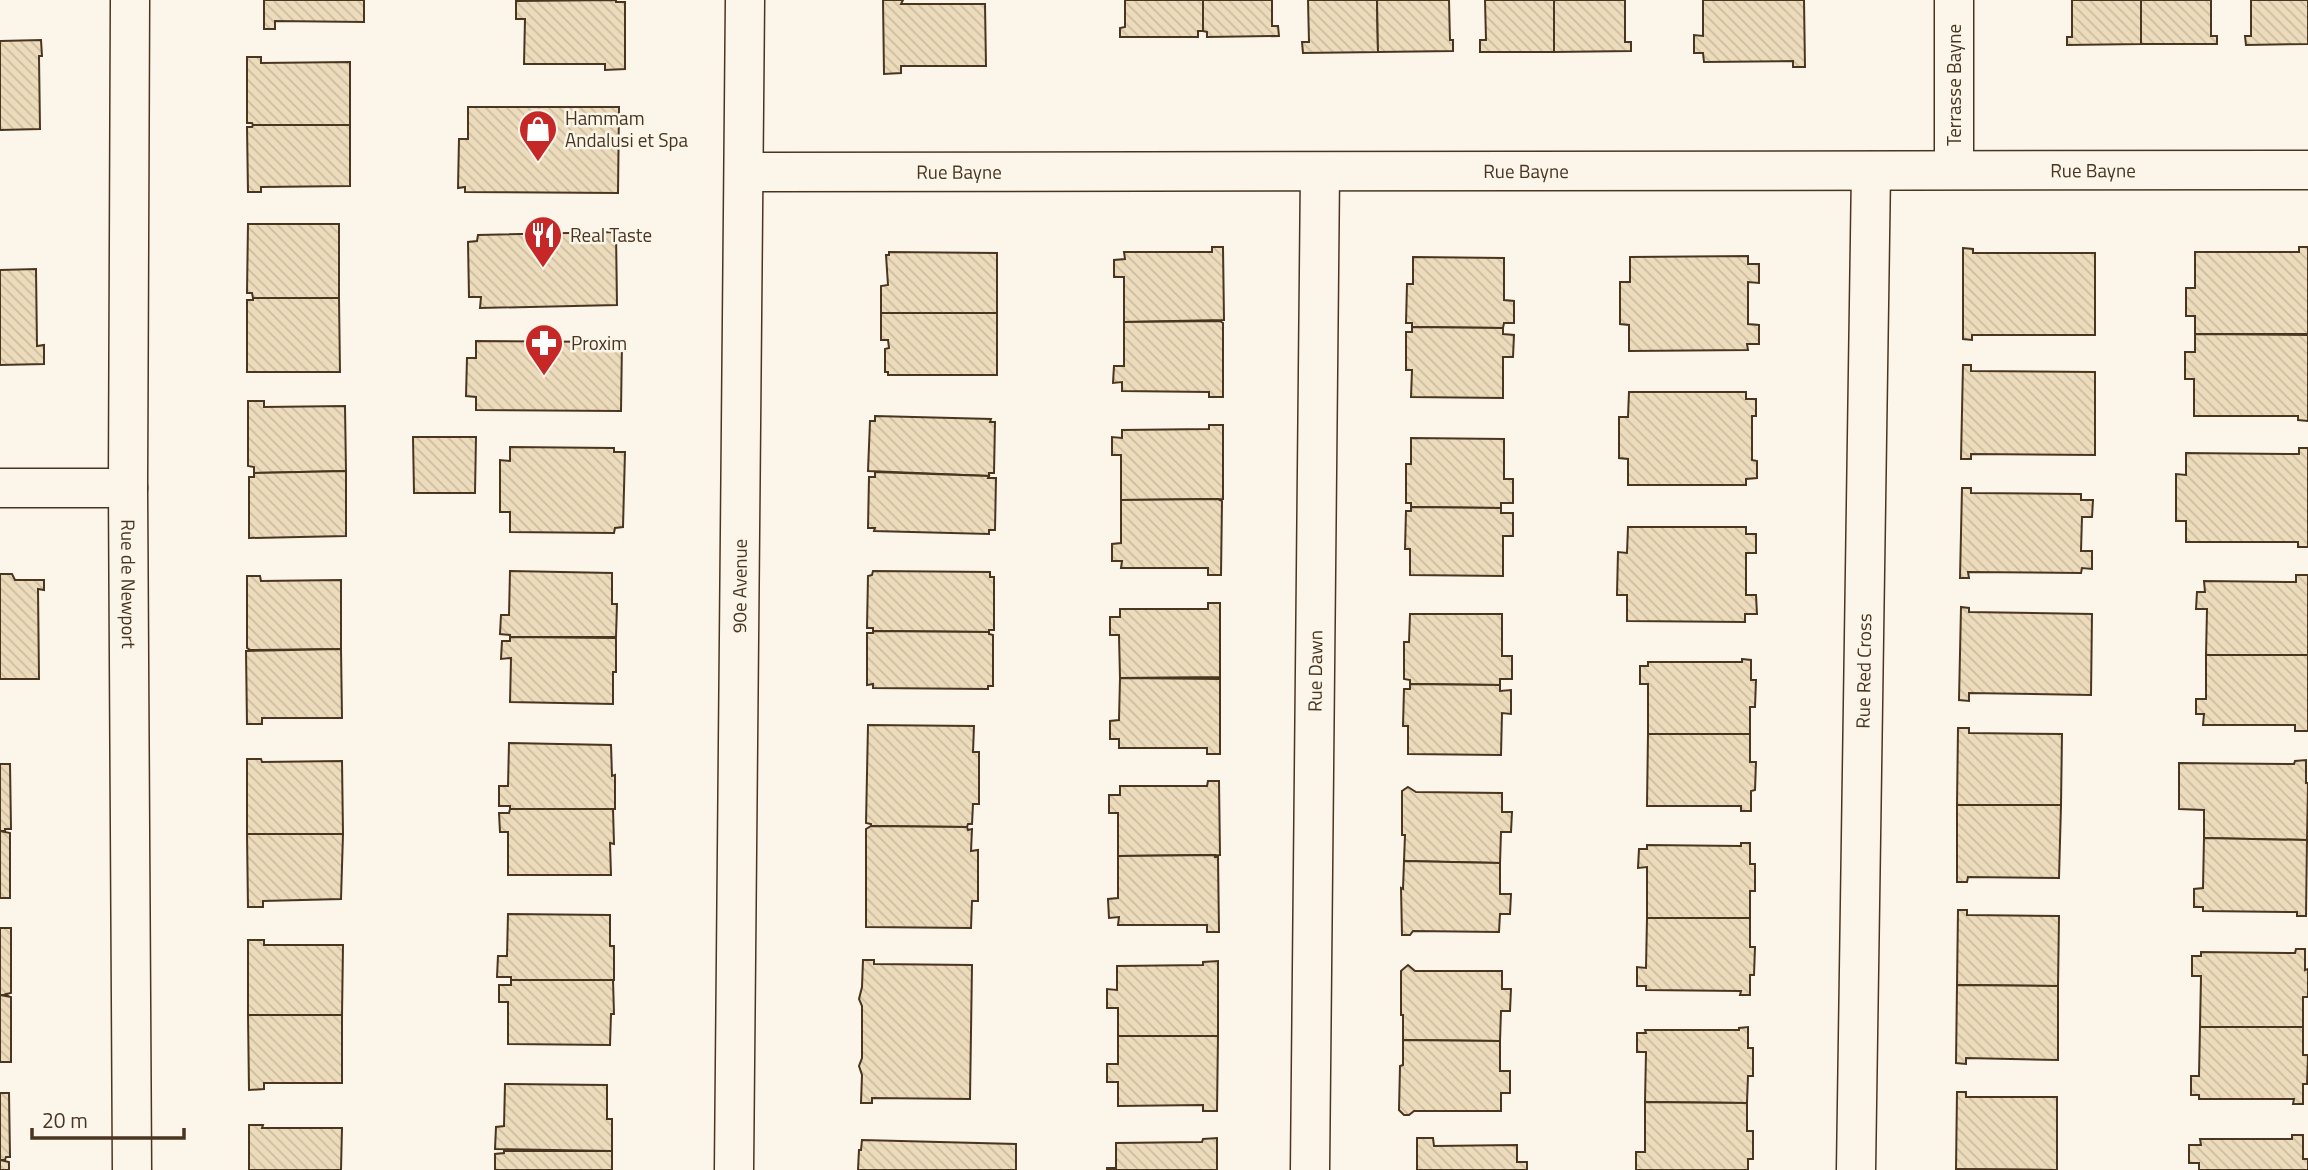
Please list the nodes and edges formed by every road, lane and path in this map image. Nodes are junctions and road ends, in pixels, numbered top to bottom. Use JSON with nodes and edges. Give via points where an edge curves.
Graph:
{"nodes":[{"id":1,"x":130,"y":0,"type":"edge"},
{"id":2,"x":745,"y":0,"type":"edge"},
{"id":3,"x":1955,"y":0,"type":"edge"},
{"id":4,"x":1954,"y":169,"type":"junction"},
{"id":5,"x":2308,"y":170,"type":"edge"},
{"id":6,"x":1871,"y":171,"type":"junction"},
{"id":7,"x":744,"y":172,"type":"junction"},
{"id":8,"x":1320,"y":172,"type":"junction"},
{"id":9,"x":0,"y":488,"type":"edge"},
{"id":10,"x":128,"y":488,"type":"junction"},
{"id":11,"x":132,"y":1170,"type":"edge"},
{"id":12,"x":734,"y":1170,"type":"edge"},
{"id":13,"x":1310,"y":1170,"type":"edge"},
{"id":14,"x":1856,"y":1170,"type":"edge"}],
"edges":[{"from":1,"to":10,"type":"street","name":"Rue de Newport"},
{"from":2,"to":7,"type":"street","name":"90e Avenue"},
{"from":3,"to":4,"type":"street","name":"Terrasse Bayne"},
{"from":4,"to":5,"type":"street","name":"Rue Bayne"},
{"from":4,"to":6,"type":"street","name":"Rue Bayne"},
{"from":6,"to":8,"type":"street","name":"Rue Bayne"},
{"from":6,"to":14,"type":"street","name":"Rue Red Cross"},
{"from":7,"to":8,"type":"street","name":"Rue Bayne"},
{"from":7,"to":12,"type":"street","name":"90e Avenue"},
{"from":8,"to":13,"type":"street","name":"Rue Dawn"},
{"from":9,"to":10,"type":"street"},
{"from":10,"to":11,"type":"street","name":"Rue de Newport"}]}
